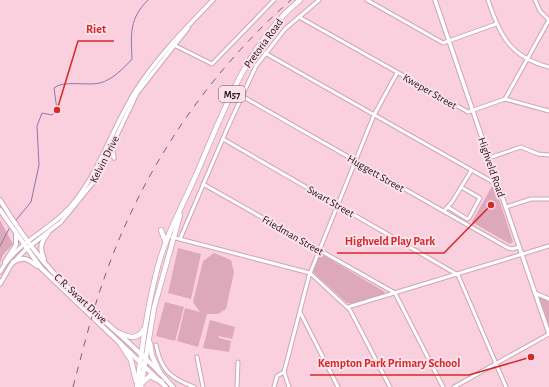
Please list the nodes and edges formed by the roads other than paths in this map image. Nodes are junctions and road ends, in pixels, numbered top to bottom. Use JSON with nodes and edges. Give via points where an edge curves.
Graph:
{"nodes":[{"id":1,"x":213,"y":0,"type":"edge"},
{"id":2,"x":274,"y":0,"type":"edge"},
{"id":3,"x":300,"y":0,"type":"edge"},
{"id":4,"x":319,"y":0,"type":"edge"},
{"id":5,"x":367,"y":0,"type":"edge"},
{"id":6,"x":435,"y":0,"type":"edge"},
{"id":7,"x":488,"y":0,"type":"edge"},
{"id":8,"x":535,"y":0,"type":"edge"},
{"id":9,"x":299,"y":17,"type":"junction"},
{"id":10,"x":549,"y":20,"type":"edge"},
{"id":11,"x":496,"y":24,"type":"junction"},
{"id":12,"x":449,"y":41,"type":"junction"},
{"id":13,"x":174,"y":45,"type":"junction"},
{"id":14,"x":265,"y":53,"type":"junction"},
{"id":15,"x":527,"y":59,"type":"junction"},
{"id":16,"x":549,"y":67,"type":"edge"},
{"id":17,"x":397,"y":73,"type":"junction"},
{"id":18,"x":233,"y":91,"type":"junction"},
{"id":19,"x":242,"y":96,"type":"junction"},
{"id":20,"x":506,"y":99,"type":"junction"},
{"id":21,"x":473,"y":111,"type":"junction"},
{"id":22,"x":549,"y":111,"type":"edge"},
{"id":23,"x":374,"y":115,"type":"junction"},
{"id":24,"x":223,"y":139,"type":"junction"},
{"id":25,"x":112,"y":147,"type":"junction"},
{"id":26,"x":549,"y":155,"type":"edge"},
{"id":27,"x":114,"y":158,"type":"dead end"},
{"id":28,"x":489,"y":158,"type":"junction"},
{"id":29,"x":356,"y":162,"type":"junction"},
{"id":30,"x":471,"y":170,"type":"junction"},
{"id":31,"x":203,"y":184,"type":"junction"},
{"id":32,"x":498,"y":186,"type":"junction"},
{"id":33,"x":461,"y":187,"type":"junction"},
{"id":34,"x":549,"y":199,"type":"edge"},
{"id":35,"x":0,"y":200,"type":"edge"},
{"id":36,"x":184,"y":200,"type":"junction"},
{"id":37,"x":338,"y":206,"type":"junction"},
{"id":38,"x":448,"y":207,"type":"junction"},
{"id":39,"x":506,"y":207,"type":"junction"},
{"id":40,"x":0,"y":210,"type":"edge"},
{"id":41,"x":444,"y":211,"type":"junction"},
{"id":42,"x":173,"y":224,"type":"junction"},
{"id":43,"x":48,"y":233,"type":"junction"},
{"id":44,"x":16,"y":235,"type":"junction"},
{"id":45,"x":179,"y":238,"type":"junction"},
{"id":46,"x":170,"y":239,"type":"junction"},
{"id":47,"x":28,"y":241,"type":"junction"},
{"id":48,"x":23,"y":245,"type":"junction"},
{"id":49,"x":31,"y":245,"type":"junction"},
{"id":50,"x":549,"y":246,"type":"edge"},
{"id":51,"x":519,"y":247,"type":"junction"},
{"id":52,"x":26,"y":249,"type":"junction"},
{"id":53,"x":319,"y":250,"type":"junction"},
{"id":54,"x":522,"y":256,"type":"junction"},
{"id":55,"x":6,"y":262,"type":"junction"},
{"id":56,"x":13,"y":262,"type":"junction"},
{"id":57,"x":41,"y":268,"type":"junction"},
{"id":58,"x":51,"y":270,"type":"junction"},
{"id":59,"x":0,"y":272,"type":"edge"},
{"id":60,"x":310,"y":273,"type":"junction"},
{"id":61,"x":458,"y":274,"type":"junction"},
{"id":62,"x":0,"y":284,"type":"edge"},
{"id":63,"x":395,"y":293,"type":"junction"},
{"id":64,"x":535,"y":294,"type":"junction"},
{"id":65,"x":549,"y":299,"type":"edge"},
{"id":66,"x":348,"y":307,"type":"junction"},
{"id":67,"x":300,"y":312,"type":"junction"},
{"id":68,"x":146,"y":326,"type":"junction"},
{"id":69,"x":117,"y":332,"type":"junction"},
{"id":70,"x":549,"y":334,"type":"edge"},
{"id":71,"x":149,"y":340,"type":"junction"},
{"id":72,"x":120,"y":343,"type":"junction"},
{"id":73,"x":156,"y":345,"type":"dead end"},
{"id":74,"x":141,"y":355,"type":"junction"},
{"id":75,"x":197,"y":357,"type":"dead end"},
{"id":76,"x":146,"y":359,"type":"junction"},
{"id":77,"x":140,"y":362,"type":"junction"},
{"id":78,"x":238,"y":362,"type":"dead end"},
{"id":79,"x":496,"y":363,"type":"junction"},
{"id":80,"x":145,"y":366,"type":"junction"},
{"id":81,"x":284,"y":372,"type":"junction"},
{"id":82,"x":160,"y":373,"type":"junction"},
{"id":83,"x":162,"y":382,"type":"junction"},
{"id":84,"x":142,"y":385,"type":"edge"},
{"id":85,"x":137,"y":387,"type":"edge"},
{"id":86,"x":166,"y":387,"type":"edge"},
{"id":87,"x":173,"y":387,"type":"edge"},
{"id":88,"x":194,"y":387,"type":"edge"},
{"id":89,"x":203,"y":387,"type":"edge"},
{"id":90,"x":237,"y":387,"type":"edge"},
{"id":91,"x":274,"y":387,"type":"edge"},
{"id":92,"x":289,"y":387,"type":"edge"},
{"id":93,"x":338,"y":387,"type":"edge"},
{"id":94,"x":390,"y":387,"type":"edge"},
{"id":95,"x":443,"y":387,"type":"edge"},
{"id":96,"x":454,"y":387,"type":"edge"},
{"id":97,"x":506,"y":387,"type":"edge"}],
"edges":[{"from":1,"to":13,"type":"street","name":"Kelvin Drive"},
{"from":2,"to":13,"type":"street","via":[[212,64]]},
{"from":3,"to":18,"type":"main road","name":"Pretoria Road","number":"M57","via":[[266,35]]},
{"from":4,"to":9,"type":"street","number":"M57"},
{"from":5,"to":12,"type":"street","via":[[441,42]]},
{"from":6,"to":12,"type":"street","name":"Highveld Road"},
{"from":7,"to":11,"type":"street"},
{"from":8,"to":10,"type":"street","via":[[540,11]]},
{"from":9,"to":14,"type":"street","number":"M57","via":[[284,29]]},
{"from":9,"to":17,"type":"street","name":"Kweper Street"},
{"from":10,"to":15,"type":"street"},
{"from":11,"to":12,"type":"street"},
{"from":11,"to":15,"type":"street","via":[[506,42]]},
{"from":12,"to":21,"type":"street","name":"Highveld Road"},
{"from":13,"to":25,"type":"street","name":"Kelvin Drive","via":[[137,93]]},
{"from":13,"to":47,"type":"street","name":"Kelvin Drive","via":[[135,92],[93,176],[61,216]]},
{"from":14,"to":19,"type":"street","number":"M57"},
{"from":14,"to":23,"type":"street"},
{"from":15,"to":16,"type":"street"},
{"from":15,"to":20,"type":"street"},
{"from":17,"to":21,"type":"street","name":"Kweper Street","via":[[464,112]]},
{"from":17,"to":23,"type":"street"},
{"from":18,"to":19,"type":"street","name":"Huggett Street"},
{"from":18,"to":36,"type":"main road","name":"Pretoria Road","number":"M57"},
{"from":19,"to":24,"type":"street","number":"M57"},
{"from":19,"to":29,"type":"street","name":"Huggett Street"},
{"from":20,"to":21,"type":"street"},
{"from":20,"to":22,"type":"street"},
{"from":21,"to":28,"type":"street","name":"Highveld Road"},
{"from":23,"to":29,"type":"street"},
{"from":23,"to":30,"type":"street"},
{"from":24,"to":31,"type":"street","number":"M57"},
{"from":24,"to":37,"type":"street","name":"Swart Street"},
{"from":25,"to":27,"type":"street"},
{"from":25,"to":43,"type":"street","name":"Kelvin Drive","via":[[96,179],[61,222]]},
{"from":26,"to":28,"type":"street","via":[[538,154],[521,147]]},
{"from":28,"to":32,"type":"street","name":"Highveld Road"},
{"from":29,"to":37,"type":"street"},
{"from":29,"to":41,"type":"street","name":"Huggett Street"},
{"from":30,"to":32,"type":"street"},
{"from":30,"to":33,"type":"street"},
{"from":31,"to":45,"type":"street","number":"M57"},
{"from":31,"to":53,"type":"street","name":"Friedman Street"},
{"from":32,"to":39,"type":"street","name":"Highveld Road"},
{"from":33,"to":38,"type":"street"},
{"from":33,"to":38,"type":"street","via":[[480,198],[470,218],[467,219]]},
{"from":34,"to":39,"type":"street","via":[[531,199]]},
{"from":35,"to":47,"type":"main road","name":"C.R. Swart Drive"},
{"from":36,"to":42,"type":"main road","name":"Pretoria Road","number":"M57"},
{"from":36,"to":46,"type":"main road","name":"Pretoria Road","number":"M57"},
{"from":37,"to":53,"type":"street"},
{"from":37,"to":61,"type":"street","name":"Swart Street"},
{"from":38,"to":41,"type":"street"},
{"from":39,"to":51,"type":"street","name":"Highveld Road"},
{"from":40,"to":44,"type":"main road","name":"C.R. Swart Drive"},
{"from":41,"to":51,"type":"street","name":"Huggett Street","via":[[508,248]]},
{"from":42,"to":46,"type":"main road","name":"Pretoria Road","number":"M57"},
{"from":42,"to":46,"type":"main road","via":[[161,230]]},
{"from":43,"to":49,"type":"street","name":"Kelvin Drive"},
{"from":43,"to":58,"type":"main road","via":[[40,248]]},
{"from":44,"to":48,"type":"main road","name":"C.R. Swart Drive"},
{"from":44,"to":55,"type":"main road","via":[[16,243]]},
{"from":45,"to":46,"type":"main road"},
{"from":45,"to":60,"type":"street"},
{"from":46,"to":68,"type":"main road","name":"Pretoria Road","number":"M57","via":[[157,270]]},
{"from":46,"to":71,"type":"main road","name":"Pretoria Road","number":"M57"},
{"from":47,"to":48,"type":"street","name":"Kelvin Drive"},
{"from":47,"to":49,"type":"main road","name":"C.R. Swart Drive"},
{"from":48,"to":52,"type":"main road","name":"C.R. Swart Drive"},
{"from":48,"to":55,"type":"street","name":"Kelvin Drive"},
{"from":49,"to":52,"type":"street","name":"Kelvin Drive"},
{"from":49,"to":58,"type":"main road","name":"C.R. Swart Drive"},
{"from":50,"to":54,"type":"street"},
{"from":51,"to":54,"type":"street","name":"Highveld Road"},
{"from":52,"to":56,"type":"street","name":"Kelvin Drive"},
{"from":52,"to":57,"type":"main road","name":"C.R. Swart Drive"},
{"from":53,"to":60,"type":"street"},
{"from":53,"to":63,"type":"street","name":"Friedman Street"},
{"from":54,"to":61,"type":"street"},
{"from":54,"to":64,"type":"street","name":"Highveld Road"},
{"from":55,"to":59,"type":"street","name":"Kelvin Drive"},
{"from":56,"to":57,"type":"main road","via":[[25,258]]},
{"from":56,"to":62,"type":"street","name":"Kelvin Drive"},
{"from":57,"to":72,"type":"main road","name":"C.R. Swart Drive"},
{"from":58,"to":69,"type":"main road","name":"C.R. Swart Drive"},
{"from":60,"to":66,"type":"street"},
{"from":60,"to":67,"type":"street"},
{"from":61,"to":63,"type":"street"},
{"from":61,"to":79,"type":"street"},
{"from":63,"to":66,"type":"street"},
{"from":63,"to":95,"type":"street"},
{"from":64,"to":65,"type":"street"},
{"from":64,"to":70,"type":"street","name":"Highveld Road"},
{"from":66,"to":94,"type":"street"},
{"from":67,"to":81,"type":"street"},
{"from":67,"to":93,"type":"street"},
{"from":68,"to":69,"type":"main road","via":[[142,333],[134,338]]},
{"from":68,"to":74,"type":"main road","name":"Pretoria Road","number":"M57"},
{"from":69,"to":74,"type":"main road","name":"C.R. Swart Drive"},
{"from":70,"to":79,"type":"street"},
{"from":71,"to":76,"type":"main road","name":"Pretoria Road","number":"M57"},
{"from":71,"to":82,"type":"main road","via":[[152,356]]},
{"from":72,"to":77,"type":"main road","name":"C.R. Swart Drive"},
{"from":72,"to":85,"type":"main road","via":[[131,360]]},
{"from":73,"to":88,"type":"street","via":[[159,361],[165,368],[178,381]]},
{"from":74,"to":76,"type":"main road","name":"C.R. Swart Drive"},
{"from":74,"to":77,"type":"main road","name":"Pretoria Road","number":"M57"},
{"from":75,"to":89,"type":"street"},
{"from":76,"to":80,"type":"main road","name":"Pretoria Road","number":"M57"},
{"from":76,"to":82,"type":"main road","name":"C.R. Swart Drive"},
{"from":77,"to":80,"type":"main road","name":"C.R. Swart Drive"},
{"from":77,"to":85,"type":"main road","name":"Pretoria Road","number":"M57"},
{"from":78,"to":90,"type":"street"},
{"from":79,"to":96,"type":"street"},
{"from":79,"to":97,"type":"street"},
{"from":80,"to":83,"type":"main road","name":"C.R. Swart Drive"},
{"from":80,"to":84,"type":"main road","name":"Pretoria Road","number":"M57"},
{"from":81,"to":91,"type":"street","via":[[277,376]]},
{"from":81,"to":92,"type":"street"},
{"from":82,"to":87,"type":"main road","name":"C.R. Swart Drive"},
{"from":83,"to":84,"type":"main road","via":[[150,376]]},
{"from":83,"to":86,"type":"main road","name":"C.R. Swart Drive"}]}
